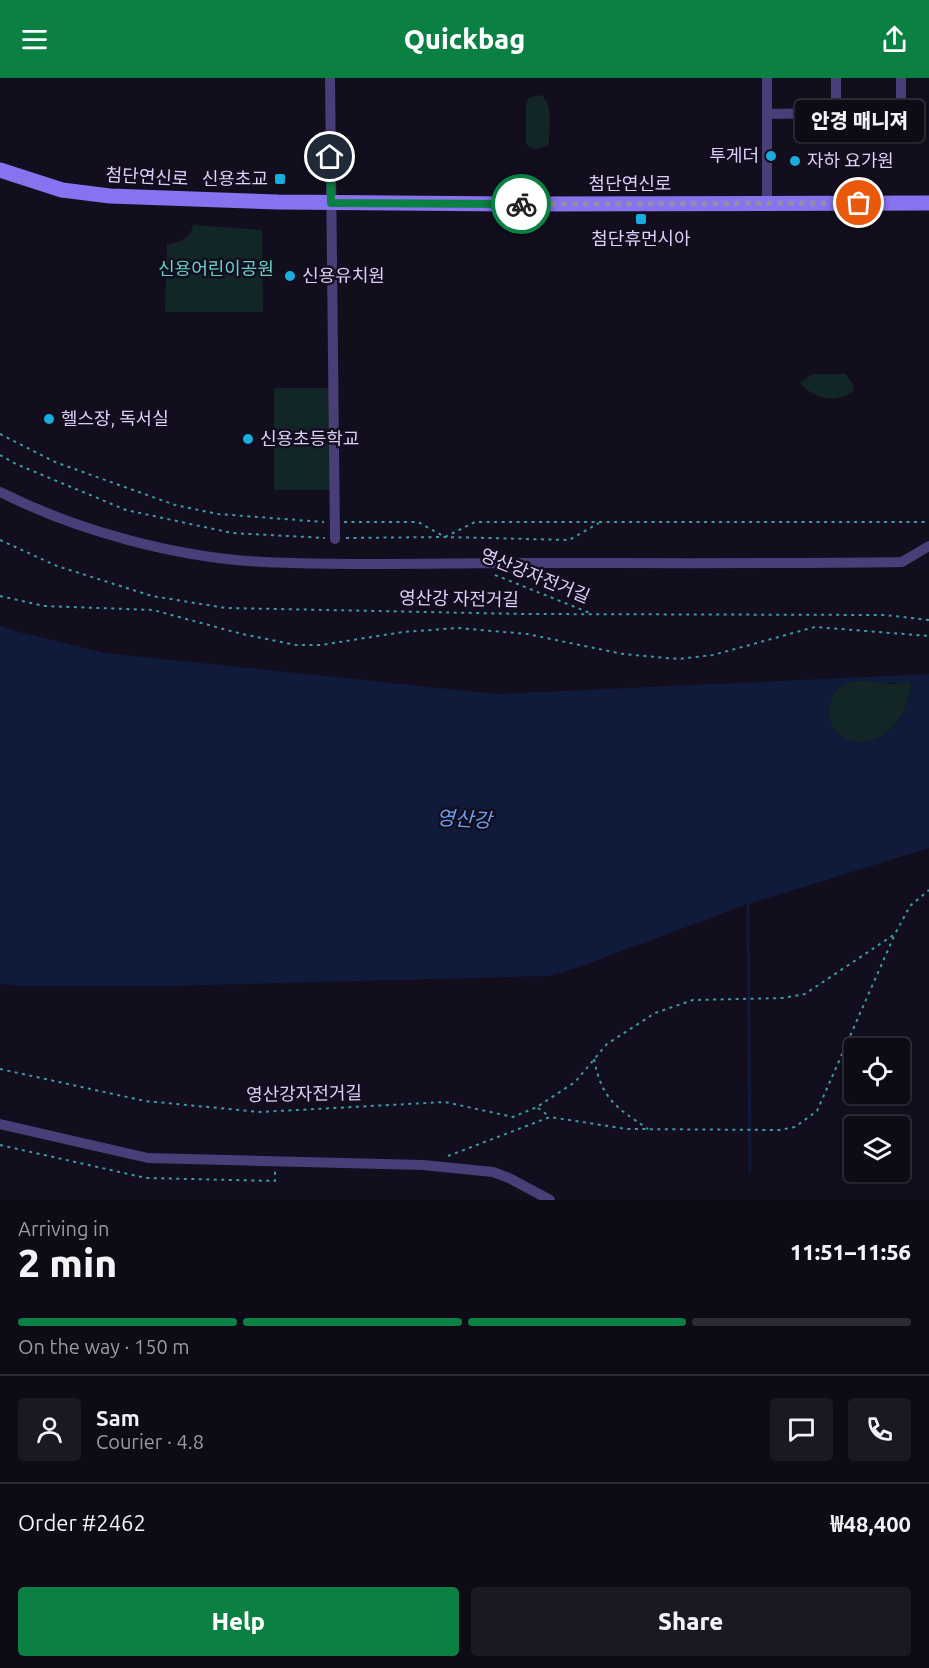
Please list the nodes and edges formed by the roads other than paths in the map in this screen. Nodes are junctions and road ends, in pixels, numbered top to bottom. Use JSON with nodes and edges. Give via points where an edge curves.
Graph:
{"nodes":[{"id":1,"x":330,"y":78,"type":"edge"},
{"id":2,"x":767,"y":78,"type":"edge"},
{"id":3,"x":836,"y":78,"type":"edge"},
{"id":4,"x":901,"y":78,"type":"edge"},
{"id":5,"x":836,"y":113,"type":"junction"},
{"id":6,"x":767,"y":114,"type":"junction"},
{"id":7,"x":0,"y":170,"type":"edge"},
{"id":8,"x":331,"y":203,"type":"junction"},
{"id":9,"x":767,"y":203,"type":"junction"},
{"id":10,"x":929,"y":203,"type":"edge"},
{"id":11,"x":0,"y":492,"type":"edge"},
{"id":12,"x":335,"y":538,"type":"road end"},
{"id":13,"x":929,"y":546,"type":"edge"},
{"id":14,"x":0,"y":1124,"type":"edge"},
{"id":15,"x":550,"y":1200,"type":"edge"}],
"edges":[{"from":1,"to":8,"type":"street"},
{"from":2,"to":6,"type":"street"},
{"from":3,"to":5,"type":"street"},
{"from":4,"to":5,"type":"street","via":[[901,112]]},
{"from":5,"to":6,"type":"street"},
{"from":6,"to":9,"type":"street"},
{"from":7,"to":8,"type":"street","name":"첨단연신로","via":[[62,190],[110,196]]},
{"from":8,"to":9,"type":"street","name":"첨단연신로"},
{"from":8,"to":12,"type":"street"},
{"from":9,"to":10,"type":"street","name":"첨단연신로"},
{"from":11,"to":13,"type":"street","via":[[63,519],[123,538],[168,549],[263,562],[902,562]]},
{"from":14,"to":15,"type":"street","via":[[148,1158],[423,1166],[493,1172]]}]}
